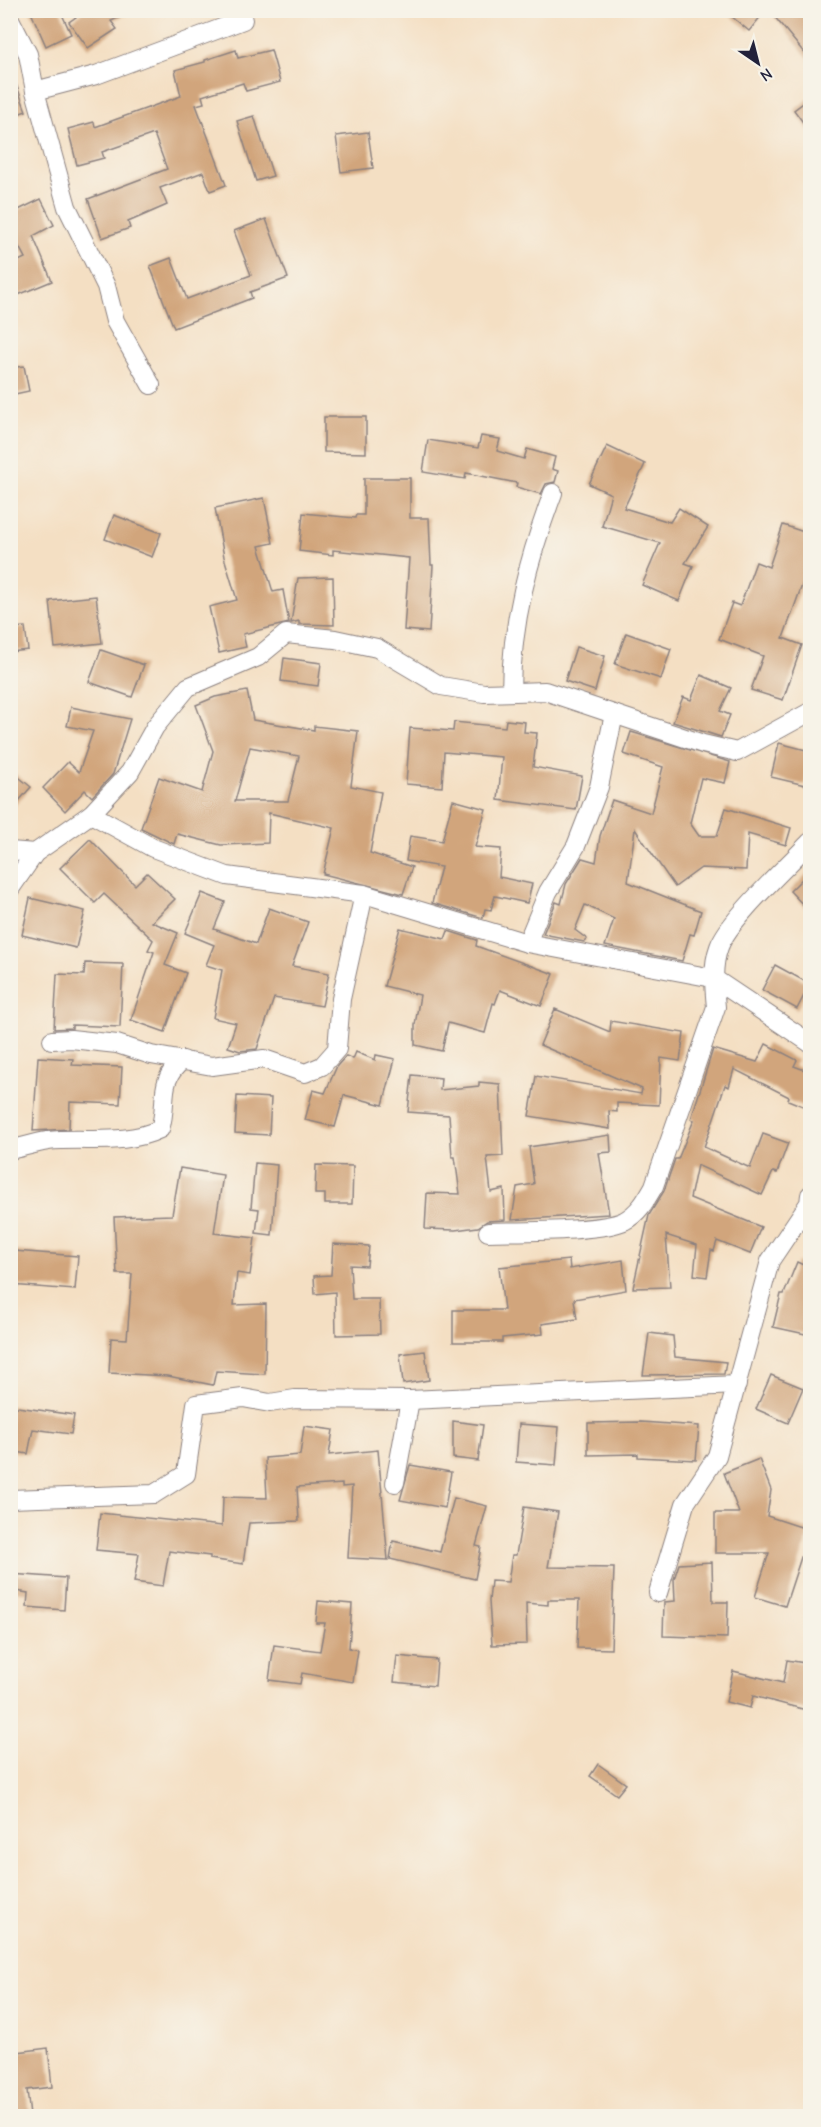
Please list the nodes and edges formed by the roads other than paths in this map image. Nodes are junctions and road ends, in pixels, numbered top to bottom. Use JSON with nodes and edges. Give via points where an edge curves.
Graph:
{"nodes":[{"id":1,"x":10,"y":19,"type":"edge"},
{"id":2,"x":243,"y":20,"type":"dead end"},
{"id":3,"x":35,"y":91,"type":"junction"},
{"id":4,"x":151,"y":385,"type":"dead end"},
{"id":5,"x":553,"y":493,"type":"dead end"},
{"id":6,"x":511,"y":692,"type":"junction"},
{"id":7,"x":810,"y":712,"type":"edge"},
{"id":8,"x":614,"y":714,"type":"junction"},
{"id":9,"x":91,"y":814,"type":"junction"},
{"id":10,"x":810,"y":842,"type":"edge"},
{"id":11,"x":10,"y":851,"type":"edge"},
{"id":12,"x":35,"y":853,"type":"junction"},
{"id":13,"x":10,"y":889,"type":"edge"},
{"id":14,"x":364,"y":894,"type":"junction"},
{"id":15,"x":527,"y":943,"type":"junction"},
{"id":16,"x":713,"y":978,"type":"junction"},
{"id":17,"x":52,"y":1040,"type":"dead end"},
{"id":18,"x":810,"y":1043,"type":"edge"},
{"id":19,"x":183,"y":1060,"type":"junction"},
{"id":20,"x":10,"y":1150,"type":"edge"},
{"id":21,"x":810,"y":1194,"type":"edge"},
{"id":22,"x":488,"y":1232,"type":"dead end"},
{"id":23,"x":737,"y":1385,"type":"junction"},
{"id":24,"x":410,"y":1400,"type":"junction"},
{"id":25,"x":395,"y":1483,"type":"dead end"},
{"id":26,"x":10,"y":1499,"type":"edge"},
{"id":27,"x":658,"y":1593,"type":"dead end"}],
"edges":[{"from":1,"to":3,"type":"street","via":[[28,54]]},
{"from":2,"to":3,"type":"street","via":[[96,75]]},
{"from":3,"to":4,"type":"street","via":[[67,207],[106,286],[115,321]]},
{"from":5,"to":6,"type":"street","via":[[529,561],[511,656]]},
{"from":6,"to":8,"type":"street","via":[[545,691]]},
{"from":6,"to":9,"type":"street","via":[[484,693],[441,686],[377,648],[286,634],[258,657],[188,687],[155,728],[130,772]]},
{"from":7,"to":8,"type":"street","via":[[737,752]]},
{"from":8,"to":15,"type":"street","via":[[599,787],[576,846],[548,892]]},
{"from":9,"to":12,"type":"street"},
{"from":9,"to":14,"type":"street","via":[[153,849],[228,876]]},
{"from":10,"to":16,"type":"street","via":[[746,909],[719,946]]},
{"from":11,"to":12,"type":"street"},
{"from":12,"to":13,"type":"street"},
{"from":14,"to":15,"type":"street"},
{"from":14,"to":19,"type":"street","via":[[341,999],[337,1048],[322,1066],[305,1073],[264,1059],[212,1066]]},
{"from":15,"to":16,"type":"street"},
{"from":16,"to":18,"type":"street"},
{"from":16,"to":22,"type":"street","via":[[716,1007],[654,1186],[642,1207],[623,1221],[596,1227]]},
{"from":17,"to":19,"type":"street","via":[[117,1044]]},
{"from":19,"to":20,"type":"street","via":[[172,1069],[164,1088],[160,1129],[123,1139],[48,1141]]},
{"from":21,"to":23,"type":"street","via":[[809,1203],[770,1261]]},
{"from":23,"to":24,"type":"street"},
{"from":23,"to":27,"type":"street","via":[[717,1456],[685,1504]]},
{"from":24,"to":25,"type":"street"},
{"from":24,"to":26,"type":"street","via":[[270,1403],[243,1398],[196,1404],[186,1474],[154,1494]]}]}
